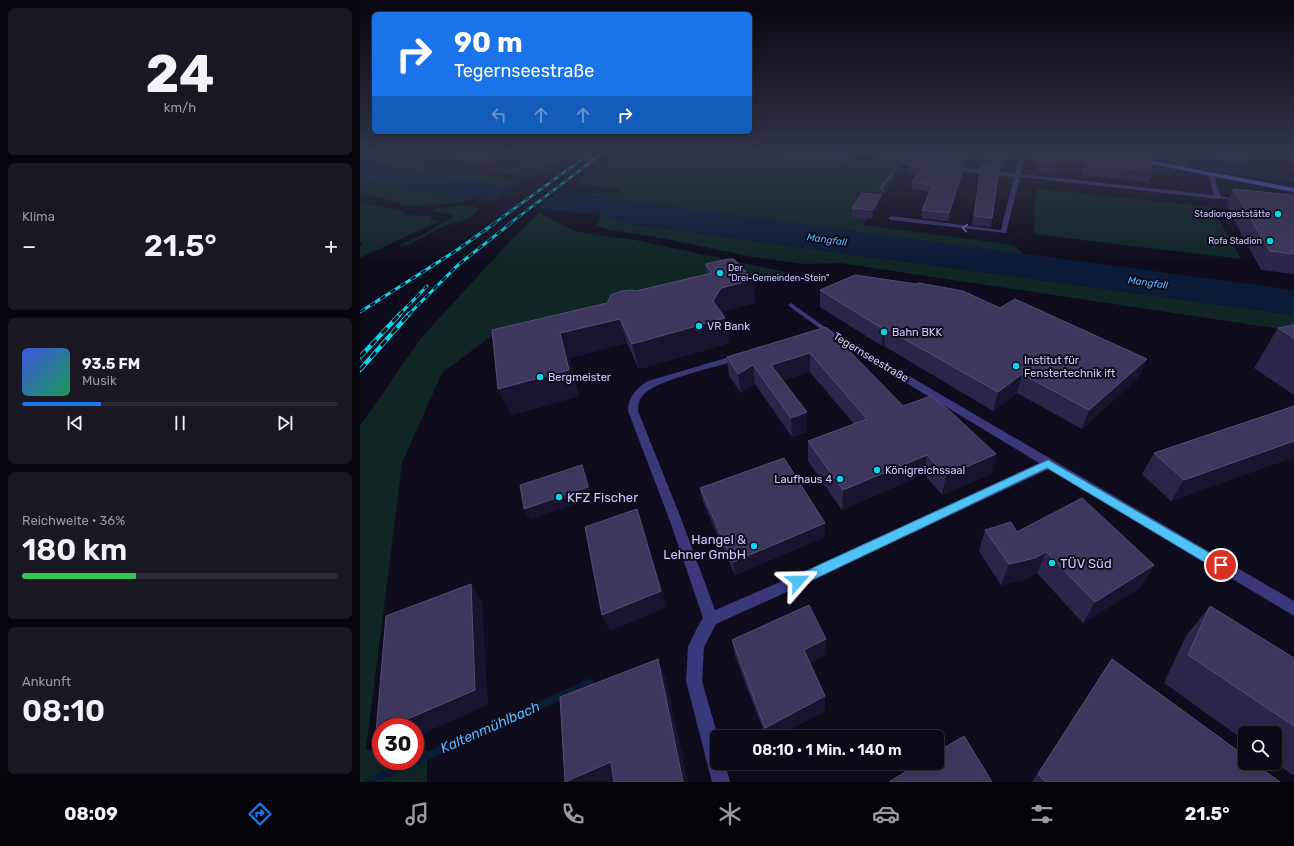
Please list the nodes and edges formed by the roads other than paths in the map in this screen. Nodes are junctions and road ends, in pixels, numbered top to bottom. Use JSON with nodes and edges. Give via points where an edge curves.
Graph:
{"nodes":[{"id":1,"x":881,"y":188,"type":"edge"},
{"id":2,"x":1015,"y":188,"type":"edge"},
{"id":3,"x":1141,"y":188,"type":"edge"},
{"id":4,"x":1215,"y":188,"type":"edge"},
{"id":5,"x":883,"y":191,"type":"dead end"},
{"id":6,"x":1218,"y":197,"type":"junction"},
{"id":7,"x":1241,"y":200,"type":"edge"},
{"id":8,"x":890,"y":218,"type":"dead end"},
{"id":9,"x":791,"y":305,"type":"dead end"},
{"id":10,"x":827,"y":331,"type":"junction"},
{"id":11,"x":812,"y":336,"type":"edge"},
{"id":12,"x":750,"y":354,"type":"edge"},
{"id":13,"x":1048,"y":464,"type":"junction"},
{"id":14,"x":1294,"y":609,"type":"edge"},
{"id":15,"x":711,"y":619,"type":"junction"},
{"id":16,"x":721,"y":782,"type":"edge"}],
"edges":[{"from":1,"to":5,"type":"lane"},
{"from":2,"to":8,"type":"street","one_way":true,"via":[[1004,232]]},
{"from":3,"to":6,"type":"street"},
{"from":4,"to":6,"type":"street"},
{"from":6,"to":7,"type":"lane"},
{"from":9,"to":10,"type":"lane"},
{"from":10,"to":11,"type":"street","name":"Tegernseestraße"},
{"from":10,"to":13,"type":"street","name":"Tegernseestraße"},
{"from":12,"to":15,"type":"street","via":[[651,384],[641,389],[633,404],[633,411]]},
{"from":13,"to":14,"type":"street","name":"Tegernseestraße"},
{"from":13,"to":15,"type":"street"},
{"from":15,"to":16,"type":"street","via":[[696,647],[694,681]]}]}
